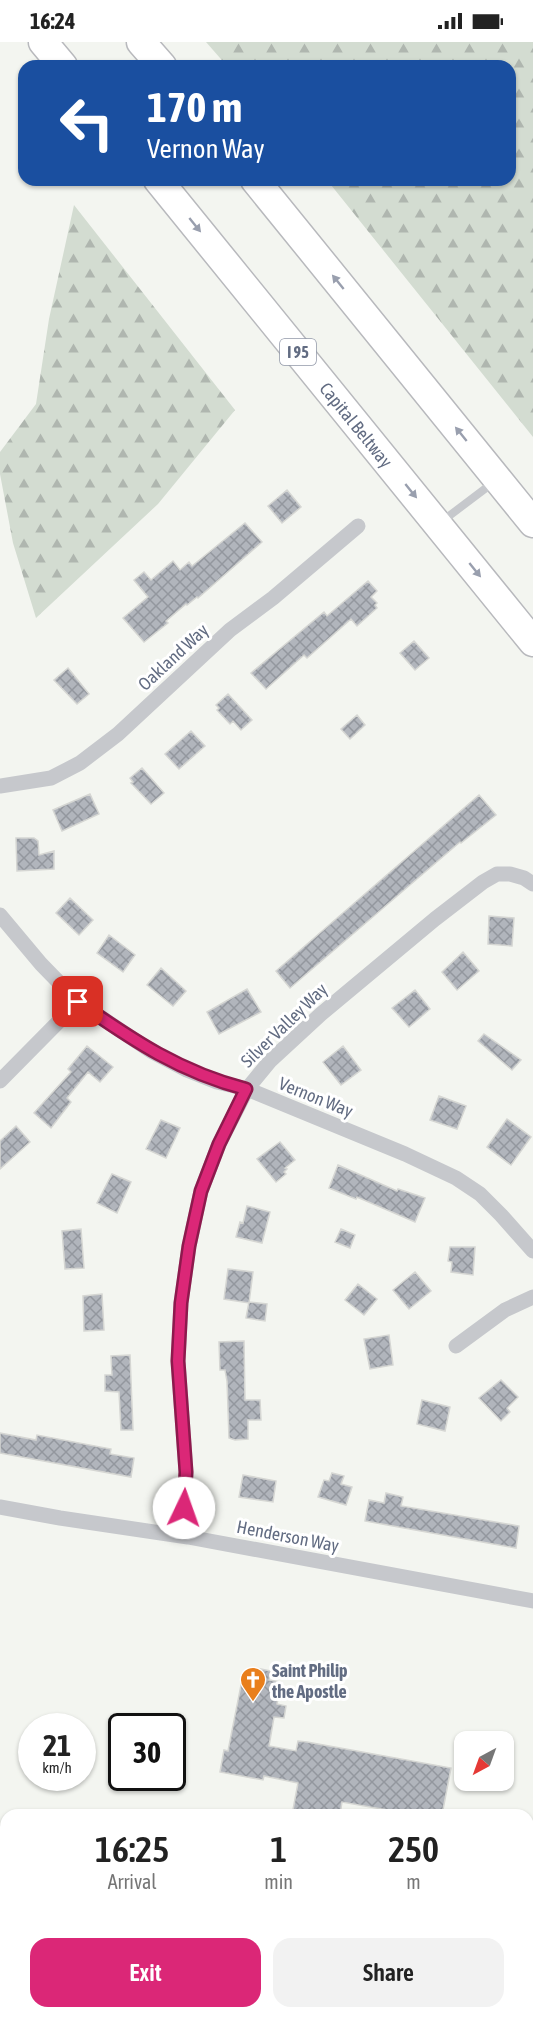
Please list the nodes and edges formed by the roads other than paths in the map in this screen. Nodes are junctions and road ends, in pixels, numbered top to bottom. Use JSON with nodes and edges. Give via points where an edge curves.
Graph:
{"nodes":[{"id":1,"x":43,"y":42,"type":"edge"},
{"id":2,"x":141,"y":42,"type":"edge"},
{"id":3,"x":58,"y":60,"type":"edge"},
{"id":4,"x":157,"y":60,"type":"edge"},
{"id":5,"x":163,"y":186,"type":"edge"},
{"id":6,"x":260,"y":186,"type":"edge"},
{"id":7,"x":497,"y":479,"type":"junction"},
{"id":8,"x":533,"y":523,"type":"edge"},
{"id":9,"x":438,"y":525,"type":"junction"},
{"id":10,"x":358,"y":526,"type":"dead end"},
{"id":11,"x":533,"y":642,"type":"edge"},
{"id":12,"x":0,"y":786,"type":"edge"},
{"id":13,"x":533,"y":884,"type":"edge"},
{"id":14,"x":0,"y":915,"type":"edge"},
{"id":15,"x":78,"y":1002,"type":"junction"},
{"id":16,"x":0,"y":1081,"type":"edge"},
{"id":17,"x":246,"y":1089,"type":"junction"},
{"id":18,"x":533,"y":1251,"type":"edge"},
{"id":19,"x":533,"y":1298,"type":"edge"},
{"id":20,"x":456,"y":1346,"type":"dead end"},
{"id":21,"x":0,"y":1507,"type":"edge"},
{"id":22,"x":188,"y":1537,"type":"junction"},
{"id":23,"x":533,"y":1601,"type":"edge"}],
"edges":[{"from":1,"to":3,"type":"highway"},
{"from":2,"to":4,"type":"highway"},
{"from":5,"to":9,"type":"highway","name":"Capital Beltway","number":"I 95","one_way":true},
{"from":7,"to":6,"type":"highway","one_way":true},
{"from":7,"to":8,"type":"highway"},
{"from":7,"to":9,"type":"lane"},
{"from":9,"to":11,"type":"highway","name":"Capital Beltway","number":"I 95","one_way":true},
{"from":10,"to":12,"type":"street","name":"Oakland Way","via":[[230,630],[118,734],[80,763],[51,778]]},
{"from":13,"to":17,"type":"street","name":"Silver Valley Way","via":[[510,874],[497,874],[483,882],[321,1014]]},
{"from":14,"to":15,"type":"street","name":"Vernon Way"},
{"from":15,"to":16,"type":"street"},
{"from":15,"to":17,"type":"street","name":"Vernon Way","via":[[187,1070]]},
{"from":17,"to":18,"type":"street","name":"Vernon Way","via":[[456,1178],[480,1194]]},
{"from":17,"to":22,"type":"street","name":"Silver Valley Way","via":[[201,1191],[181,1303],[178,1361]]},
{"from":19,"to":20,"type":"street","via":[[505,1310]]},
{"from":21,"to":22,"type":"street","name":"Henderson Way"},
{"from":22,"to":23,"type":"street","name":"Henderson Way"}]}
